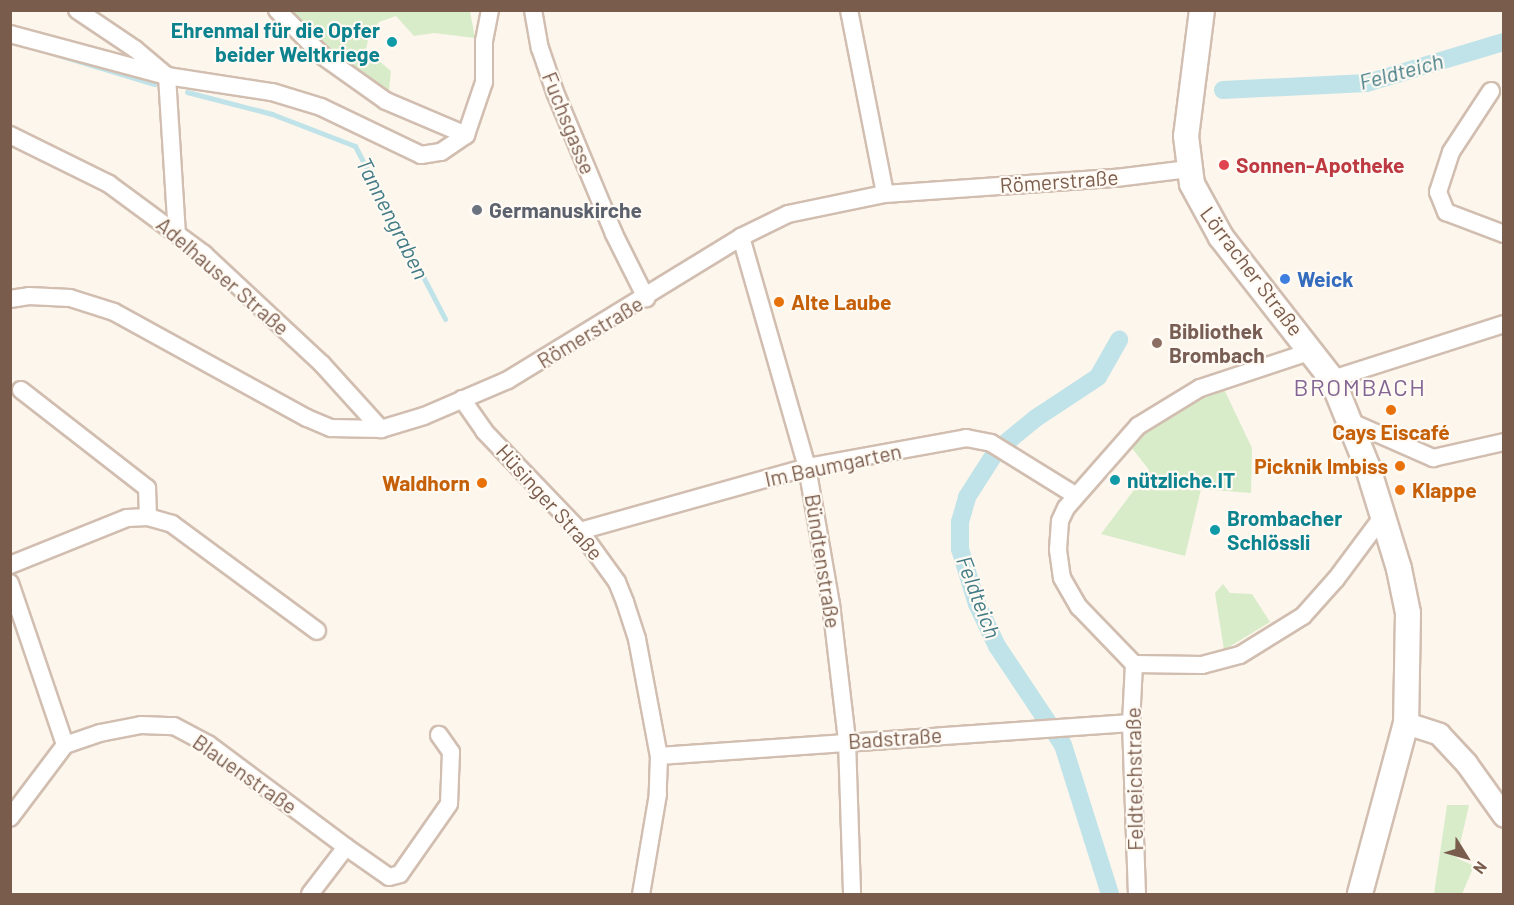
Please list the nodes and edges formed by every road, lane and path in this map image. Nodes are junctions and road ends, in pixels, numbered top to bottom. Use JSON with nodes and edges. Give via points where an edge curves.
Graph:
{"nodes":[{"id":1,"x":77,"y":10,"type":"edge"},
{"id":2,"x":277,"y":10,"type":"edge"},
{"id":3,"x":490,"y":10,"type":"edge"},
{"id":4,"x":533,"y":10,"type":"edge"},
{"id":5,"x":849,"y":10,"type":"edge"},
{"id":6,"x":1202,"y":10,"type":"edge"},
{"id":7,"x":10,"y":34,"type":"edge"},
{"id":8,"x":167,"y":76,"type":"junction"},
{"id":9,"x":1491,"y":91,"type":"dead end"},
{"id":10,"x":10,"y":135,"type":"edge"},
{"id":11,"x":466,"y":135,"type":"junction"},
{"id":12,"x":1188,"y":169,"type":"junction"},
{"id":13,"x":885,"y":194,"type":"junction"},
{"id":14,"x":177,"y":234,"type":"junction"},
{"id":15,"x":1503,"y":234,"type":"edge"},
{"id":16,"x":741,"y":237,"type":"junction"},
{"id":17,"x":646,"y":298,"type":"junction"},
{"id":18,"x":10,"y":299,"type":"edge"},
{"id":19,"x":1503,"y":324,"type":"edge"},
{"id":20,"x":1312,"y":351,"type":"junction"},
{"id":21,"x":1332,"y":379,"type":"junction"},
{"id":22,"x":21,"y":390,"type":"dead end"},
{"id":23,"x":462,"y":399,"type":"junction"},
{"id":24,"x":1351,"y":422,"type":"junction"},
{"id":25,"x":381,"y":429,"type":"junction"},
{"id":26,"x":1503,"y":442,"type":"edge"},
{"id":27,"x":807,"y":467,"type":"junction"},
{"id":28,"x":1075,"y":495,"type":"junction"},
{"id":29,"x":1383,"y":516,"type":"junction"},
{"id":30,"x":148,"y":517,"type":"junction"},
{"id":31,"x":580,"y":531,"type":"junction"},
{"id":32,"x":10,"y":565,"type":"edge"},
{"id":33,"x":10,"y":583,"type":"edge"},
{"id":34,"x":317,"y":631,"type":"dead end"},
{"id":35,"x":1134,"y":664,"type":"junction"},
{"id":36,"x":1131,"y":723,"type":"junction"},
{"id":37,"x":1406,"y":723,"type":"junction"},
{"id":38,"x":438,"y":735,"type":"dead end"},
{"id":39,"x":847,"y":741,"type":"junction"},
{"id":40,"x":65,"y":746,"type":"junction"},
{"id":41,"x":659,"y":756,"type":"junction"},
{"id":42,"x":1503,"y":816,"type":"edge"},
{"id":43,"x":10,"y":818,"type":"edge"},
{"id":44,"x":346,"y":847,"type":"junction"},
{"id":45,"x":310,"y":894,"type":"edge"},
{"id":46,"x":641,"y":894,"type":"edge"},
{"id":47,"x":852,"y":894,"type":"edge"},
{"id":48,"x":1137,"y":894,"type":"edge"},
{"id":49,"x":1360,"y":894,"type":"edge"}],
"edges":[{"from":1,"to":8,"type":"street"},
{"from":2,"to":11,"type":"street","via":[[324,57],[386,101]]},
{"from":3,"to":11,"type":"street","via":[[484,41],[484,82]]},
{"from":4,"to":17,"type":"street","name":"Fuchsgasse","via":[[540,48],[555,92],[614,234]]},
{"from":5,"to":13,"type":"street"},
{"from":6,"to":12,"type":"main road","name":"Lörracher Straße","via":[[1186,136]]},
{"from":7,"to":8,"type":"street"},
{"from":8,"to":11,"type":"street","via":[[272,92],[321,107],[421,155],[441,152]]},
{"from":8,"to":14,"type":"street"},
{"from":9,"to":15,"type":"street","via":[[1451,152],[1438,192],[1446,212]]},
{"from":10,"to":14,"type":"street","name":"Adelhauser Straße","via":[[110,184]]},
{"from":12,"to":13,"type":"street","name":"Römerstraße","via":[[1116,178]]},
{"from":12,"to":20,"type":"main road","name":"Lörracher Straße","via":[[1198,198],[1221,237]]},
{"from":13,"to":16,"type":"street","name":"Römerstraße","via":[[788,214]]},
{"from":14,"to":25,"type":"street","name":"Adelhauser Straße","via":[[314,356]]},
{"from":16,"to":17,"type":"street","name":"Römerstraße"},
{"from":16,"to":27,"type":"street","name":"Bündtenstraße"},
{"from":17,"to":23,"type":"street","name":"Römerstraße","via":[[520,374]]},
{"from":18,"to":25,"type":"street","name":"Römerstraße","via":[[70,298],[114,312],[307,418],[331,428]]},
{"from":19,"to":21,"type":"street"},
{"from":20,"to":21,"type":"main road","name":"Lörracher Straße"},
{"from":20,"to":28,"type":"street","via":[[1224,379],[1178,399],[1138,426]]},
{"from":21,"to":24,"type":"main road","name":"Lörracher Straße"},
{"from":22,"to":30,"type":"street","via":[[147,488]]},
{"from":23,"to":25,"type":"street","name":"Römerstraße"},
{"from":23,"to":31,"type":"street","name":"Hüsinger Straße","via":[[484,431]]},
{"from":24,"to":26,"type":"street","via":[[1433,458]]},
{"from":24,"to":29,"type":"main road","name":"Lörracher Straße"},
{"from":27,"to":28,"type":"street","name":"Im Baumgarten","via":[[966,438],[999,448]]},
{"from":27,"to":31,"type":"street","name":"Im Baumgarten"},
{"from":27,"to":39,"type":"street","name":"Bündtenstraße","via":[[831,604]]},
{"from":28,"to":35,"type":"street","via":[[1060,521],[1058,550],[1062,578],[1079,607]]},
{"from":29,"to":35,"type":"street","via":[[1303,616],[1240,655],[1202,665]]},
{"from":29,"to":37,"type":"main road","name":"Lörracher Straße","via":[[1408,613]]},
{"from":30,"to":32,"type":"street","via":[[127,518]]},
{"from":30,"to":34,"type":"street","via":[[181,530]]},
{"from":31,"to":41,"type":"street","name":"Hüsinger Straße","via":[[613,575],[625,602],[639,649]]},
{"from":33,"to":40,"type":"street"},
{"from":35,"to":36,"type":"street","name":"Feldteichstraße"},
{"from":36,"to":39,"type":"street","name":"Badstraße"},
{"from":36,"to":48,"type":"street","name":"Feldteichstraße"},
{"from":37,"to":42,"type":"street","via":[[1439,734]]},
{"from":37,"to":49,"type":"main road","name":"Lörracher Straße"},
{"from":38,"to":44,"type":"street","name":"Blauenstraße","via":[[451,752],[449,804],[400,874],[389,877]]},
{"from":39,"to":41,"type":"street","name":"Badstraße"},
{"from":39,"to":47,"type":"street","name":"Bündtenstraße"},
{"from":40,"to":43,"type":"street"},
{"from":40,"to":44,"type":"street","name":"Blauenstraße","via":[[100,733],[141,725],[174,726],[208,744]]},
{"from":41,"to":46,"type":"street","name":"Hüsinger Straße","via":[[658,794]]},
{"from":44,"to":45,"type":"street"}]}
